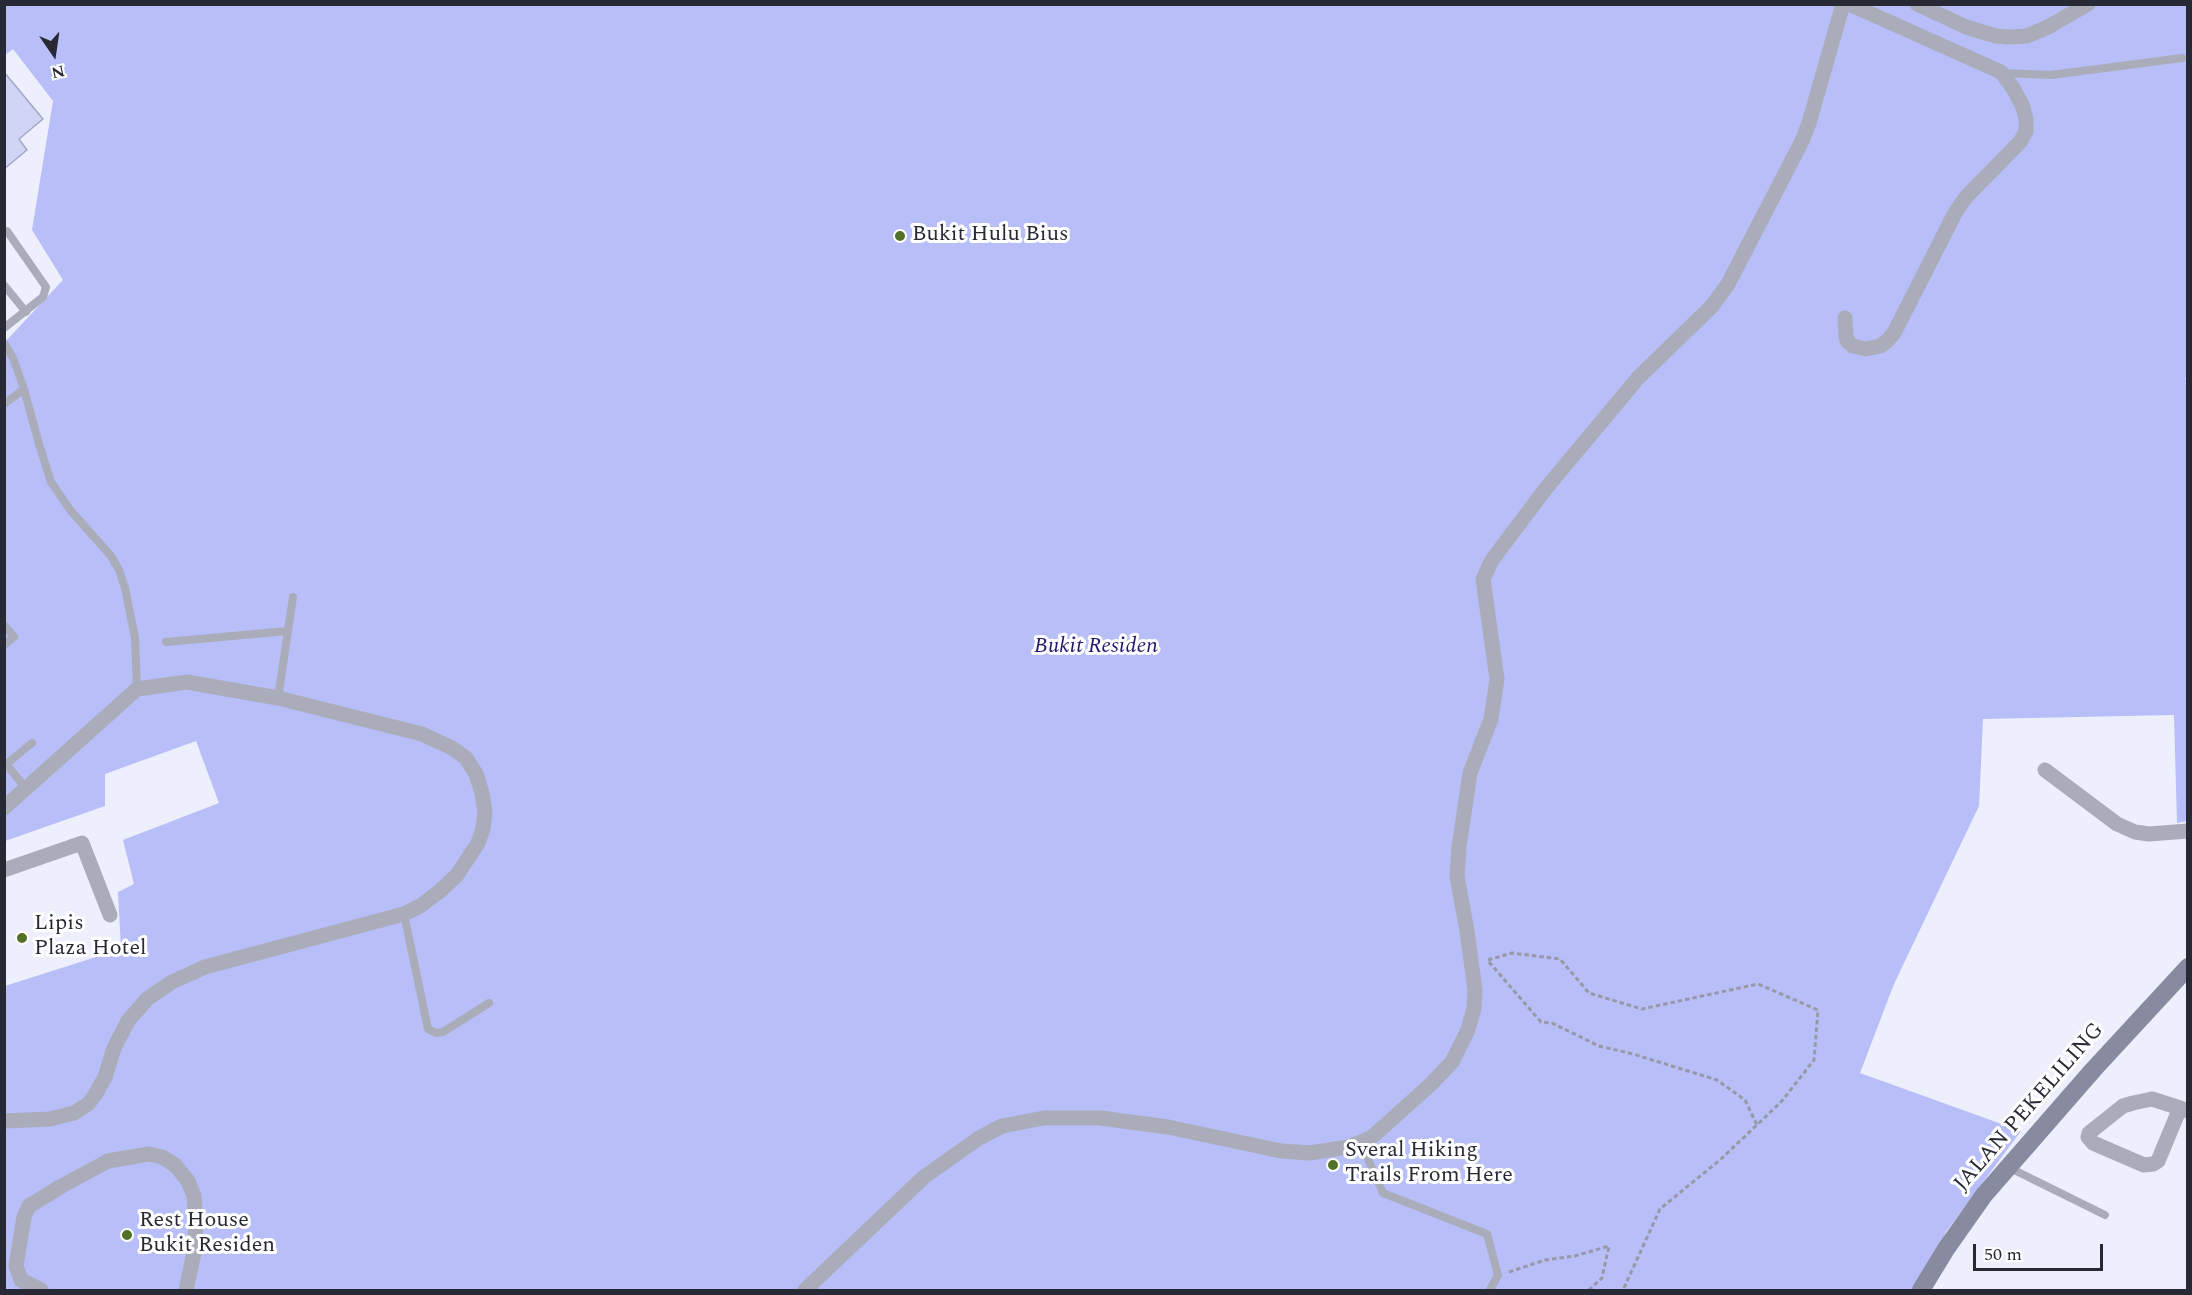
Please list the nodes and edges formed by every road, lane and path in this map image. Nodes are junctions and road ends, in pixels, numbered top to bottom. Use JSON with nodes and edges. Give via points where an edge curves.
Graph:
{"nodes":[{"id":1,"x":1844,"y":4,"type":"edge"},
{"id":2,"x":1849,"y":4,"type":"edge"},
{"id":3,"x":1917,"y":4,"type":"edge"},
{"id":4,"x":2088,"y":4,"type":"edge"},
{"id":5,"x":2182,"y":58,"type":"dead end"},
{"id":6,"x":2001,"y":72,"type":"junction"},
{"id":7,"x":4,"y":231,"type":"edge"},
{"id":8,"x":4,"y":285,"type":"edge"},
{"id":9,"x":26,"y":312,"type":"junction"},
{"id":10,"x":1845,"y":318,"type":"dead end"},
{"id":11,"x":4,"y":327,"type":"edge"},
{"id":12,"x":4,"y":343,"type":"edge"},
{"id":13,"x":24,"y":389,"type":"junction"},
{"id":14,"x":4,"y":404,"type":"edge"},
{"id":15,"x":293,"y":597,"type":"dead end"},
{"id":16,"x":4,"y":625,"type":"edge"},
{"id":17,"x":288,"y":631,"type":"junction"},
{"id":18,"x":166,"y":642,"type":"dead end"},
{"id":19,"x":4,"y":645,"type":"edge"},
{"id":20,"x":137,"y":689,"type":"junction"},
{"id":21,"x":278,"y":698,"type":"junction"},
{"id":22,"x":32,"y":743,"type":"dead end"},
{"id":23,"x":6,"y":766,"type":"edge"},
{"id":24,"x":2045,"y":770,"type":"dead end"},
{"id":25,"x":27,"y":789,"type":"junction"},
{"id":26,"x":4,"y":808,"type":"edge"},
{"id":27,"x":2187,"y":831,"type":"edge"},
{"id":28,"x":4,"y":870,"type":"edge"},
{"id":29,"x":404,"y":914,"type":"junction"},
{"id":30,"x":110,"y":915,"type":"dead end"},
{"id":31,"x":1487,"y":960,"type":"junction"},
{"id":32,"x":1472,"y":964,"type":"junction"},
{"id":33,"x":2187,"y":967,"type":"edge"},
{"id":34,"x":489,"y":1003,"type":"dead end"},
{"id":35,"x":2184,"y":1110,"type":"edge"},
{"id":36,"x":4,"y":1121,"type":"edge"},
{"id":37,"x":1757,"y":1125,"type":"junction"},
{"id":38,"x":1361,"y":1143,"type":"junction"},
{"id":39,"x":2008,"y":1167,"type":"junction"},
{"id":40,"x":2105,"y":1215,"type":"dead end"},
{"id":41,"x":1498,"y":1275,"type":"junction"},
{"id":42,"x":42,"y":1290,"type":"edge"},
{"id":43,"x":186,"y":1290,"type":"edge"},
{"id":44,"x":806,"y":1290,"type":"edge"},
{"id":45,"x":1490,"y":1290,"type":"edge"},
{"id":46,"x":1589,"y":1290,"type":"edge"},
{"id":47,"x":1623,"y":1290,"type":"edge"},
{"id":48,"x":1921,"y":1290,"type":"edge"}],
"edges":[{"from":1,"to":32,"type":"street","via":[[1802,141],[1728,284],[1712,306],[1615,405],[1533,505],[1492,560],[1483,579],[1497,679],[1491,719],[1470,773],[1457,876]]},
{"from":2,"to":6,"type":"street"},
{"from":3,"to":4,"type":"street","via":[[1966,27],[2009,37],[2027,36]]},
{"from":5,"to":6,"type":"lane","via":[[2051,75]]},
{"from":6,"to":10,"type":"street","via":[[2023,108],[2026,131],[2020,142],[1955,213],[1886,342],[1866,349],[1853,346],[1846,337]]},
{"from":7,"to":9,"type":"lane","via":[[46,286],[43,297]]},
{"from":8,"to":9,"type":"lane"},
{"from":9,"to":11,"type":"lane"},
{"from":12,"to":13,"type":"lane"},
{"from":13,"to":14,"type":"lane"},
{"from":13,"to":20,"type":"lane","via":[[51,482],[119,570],[135,638]]},
{"from":15,"to":17,"type":"lane"},
{"from":16,"to":19,"type":"lane","via":[[14,637]]},
{"from":17,"to":18,"type":"lane"},
{"from":17,"to":21,"type":"lane"},
{"from":20,"to":21,"type":"street","via":[[187,682]]},
{"from":20,"to":25,"type":"street"},
{"from":21,"to":29,"type":"street","via":[[422,734],[466,758],[476,774],[485,812],[478,843],[449,883]]},
{"from":22,"to":23,"type":"lane"},
{"from":23,"to":25,"type":"lane"},
{"from":24,"to":27,"type":"street","via":[[2117,824],[2135,832]]},
{"from":25,"to":26,"type":"street"},
{"from":28,"to":30,"type":"street","via":[[82,843]]},
{"from":29,"to":34,"type":"lane","via":[[428,1029],[443,1032]]},
{"from":29,"to":36,"type":"street","via":[[205,968],[172,982],[147,999],[128,1021],[105,1077],[88,1104],[74,1113],[50,1119]]},
{"from":31,"to":32,"type":"path"},
{"from":31,"to":37,"type":"path","via":[[1540,1022],[1552,1023],[1599,1046],[1717,1080],[1745,1100]]},
{"from":31,"to":37,"type":"path","via":[[1512,954],[1560,959],[1589,993],[1642,1009],[1758,984],[1818,1010],[1814,1060]]},
{"from":32,"to":38,"type":"street","via":[[1474,1008],[1452,1062],[1423,1092]]},
{"from":33,"to":39,"type":"street","name":"JALAN PEKELILING"},
{"from":35,"to":35,"type":"street","via":[[2152,1099],[2133,1103],[2123,1106],[2088,1137],[2093,1143],[2144,1164],[2155,1164]]},
{"from":37,"to":47,"type":"path","via":[[1660,1209]]},
{"from":38,"to":41,"type":"lane","via":[[1383,1193],[1487,1234]]},
{"from":38,"to":44,"type":"street","via":[[1297,1153],[1168,1127],[1100,1118],[1044,1118],[1002,1126],[924,1177]]},
{"from":39,"to":40,"type":"lane"},
{"from":39,"to":48,"type":"street","name":"JALAN PEKELILING","via":[[1961,1227]]},
{"from":41,"to":45,"type":"lane"},
{"from":41,"to":46,"type":"path","via":[[1609,1246],[1602,1278]]},
{"from":42,"to":43,"type":"street","via":[[21,1280],[16,1266],[29,1206],[108,1161],[148,1154],[175,1165],[194,1196],[194,1253]]}]}
